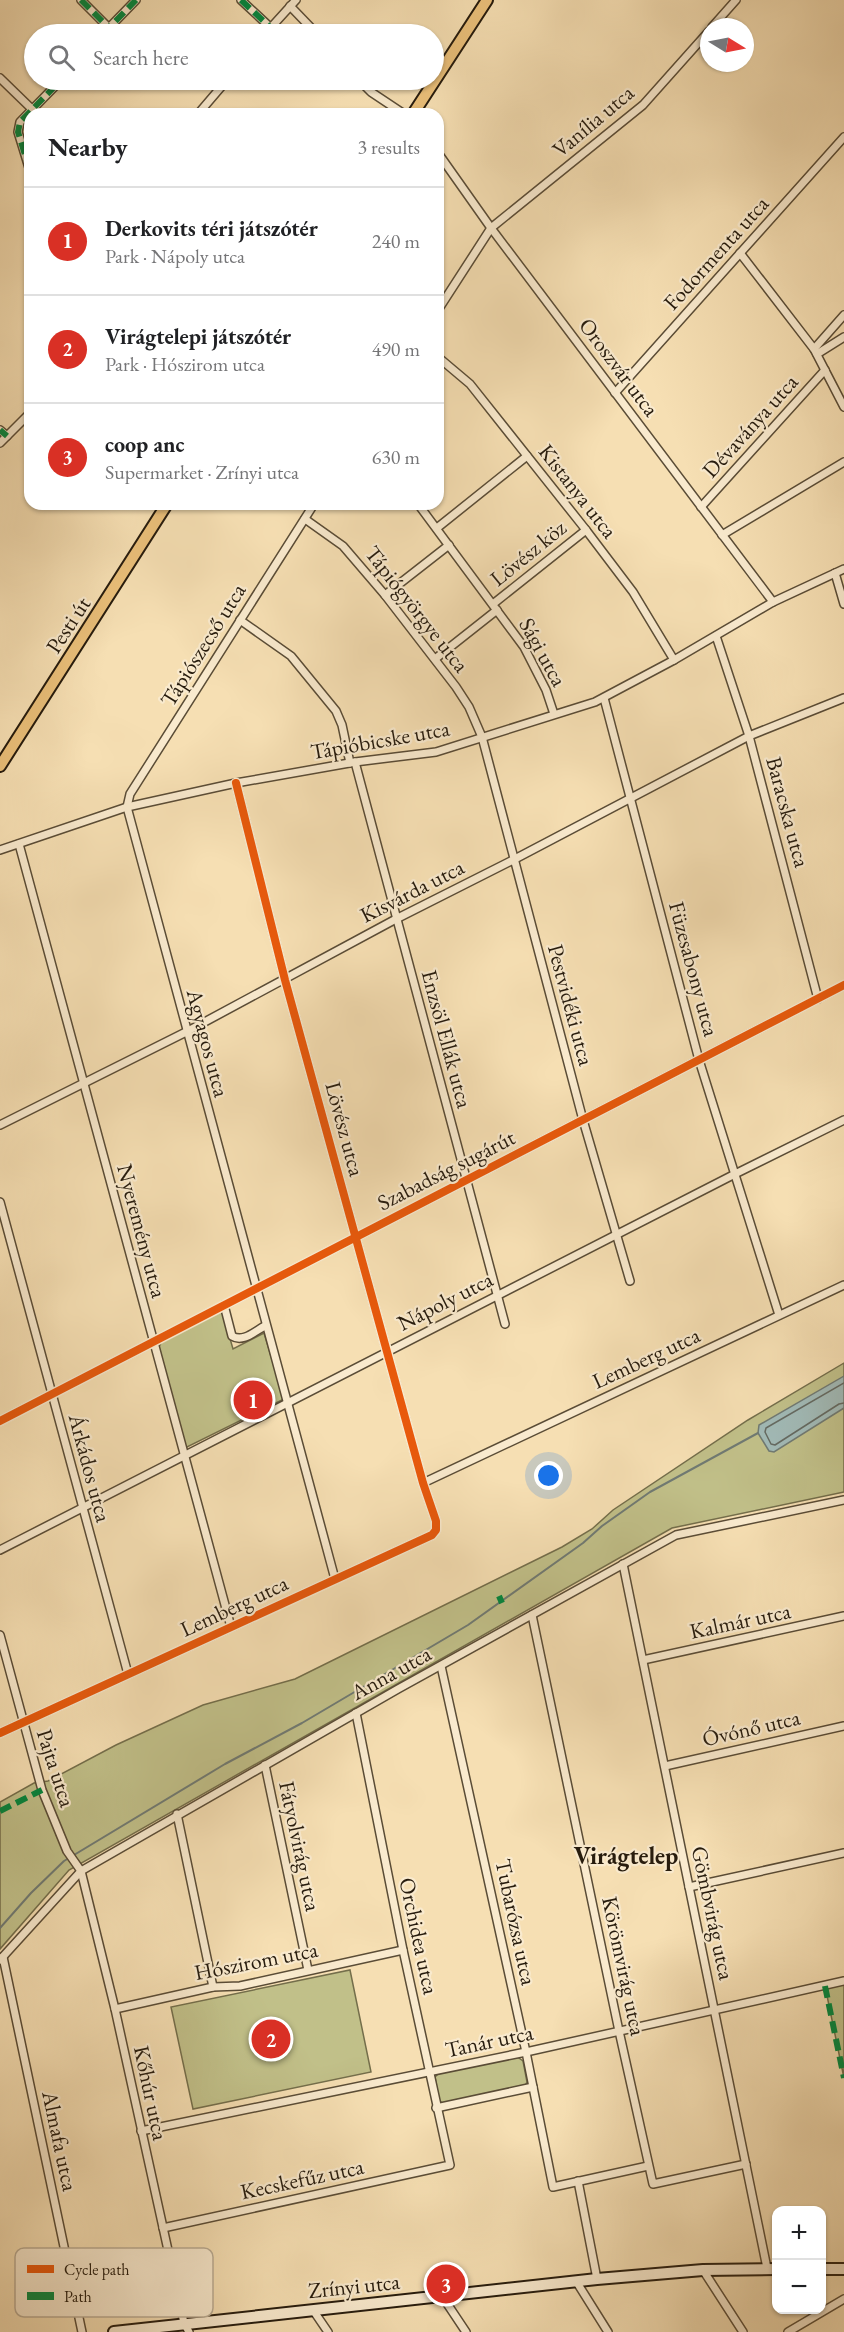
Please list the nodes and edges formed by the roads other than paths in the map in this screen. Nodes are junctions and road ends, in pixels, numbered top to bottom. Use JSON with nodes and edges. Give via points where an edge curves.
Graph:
{"nodes":[{"id":1,"x":81,"y":0,"type":"edge"},
{"id":2,"x":136,"y":0,"type":"edge"},
{"id":3,"x":241,"y":0,"type":"edge"},
{"id":4,"x":296,"y":0,"type":"edge"},
{"id":5,"x":487,"y":0,"type":"edge"},
{"id":6,"x":736,"y":0,"type":"edge"},
{"id":7,"x":290,"y":6,"type":"junction"},
{"id":8,"x":720,"y":18,"type":"edge"},
{"id":9,"x":105,"y":24,"type":"edge"},
{"id":10,"x":113,"y":24,"type":"edge"},
{"id":11,"x":267,"y":24,"type":"edge"},
{"id":12,"x":274,"y":24,"type":"edge"},
{"id":13,"x":307,"y":24,"type":"edge"},
{"id":14,"x":700,"y":41,"type":"edge"},
{"id":15,"x":444,"y":66,"type":"edge"},
{"id":16,"x":0,"y":78,"type":"edge"},
{"id":17,"x":53,"y":90,"type":"edge"},
{"id":18,"x":218,"y":90,"type":"edge"},
{"id":19,"x":368,"y":90,"type":"edge"},
{"id":20,"x":429,"y":90,"type":"edge"},
{"id":21,"x":31,"y":108,"type":"edge"},
{"id":22,"x":38,"y":108,"type":"edge"},
{"id":23,"x":203,"y":108,"type":"edge"},
{"id":24,"x":395,"y":108,"type":"edge"},
{"id":25,"x":417,"y":108,"type":"edge"},
{"id":26,"x":24,"y":119,"type":"edge"},
{"id":27,"x":844,"y":137,"type":"edge"},
{"id":28,"x":24,"y":152,"type":"edge"},
{"id":29,"x":444,"y":161,"type":"edge"},
{"id":30,"x":491,"y":228,"type":"junction"},
{"id":31,"x":740,"y":253,"type":"junction"},
{"id":32,"x":444,"y":301,"type":"edge"},
{"id":33,"x":844,"y":315,"type":"edge"},
{"id":34,"x":844,"y":337,"type":"edge"},
{"id":35,"x":815,"y":351,"type":"junction"},
{"id":36,"x":444,"y":362,"type":"edge"},
{"id":37,"x":825,"y":369,"type":"junction"},
{"id":38,"x":615,"y":393,"type":"junction"},
{"id":39,"x":844,"y":407,"type":"edge"},
{"id":40,"x":24,"y":419,"type":"edge"},
{"id":41,"x":0,"y":430,"type":"edge"},
{"id":42,"x":7,"y":436,"type":"junction"},
{"id":43,"x":0,"y":443,"type":"edge"},
{"id":44,"x":527,"y":456,"type":"junction"},
{"id":45,"x":844,"y":462,"type":"edge"},
{"id":46,"x":701,"y":507,"type":"junction"},
{"id":47,"x":163,"y":510,"type":"edge"},
{"id":48,"x":310,"y":510,"type":"edge"},
{"id":49,"x":423,"y":510,"type":"edge"},
{"id":50,"x":305,"y":519,"type":"junction"},
{"id":51,"x":437,"y":528,"type":"junction"},
{"id":52,"x":586,"y":530,"type":"junction"},
{"id":53,"x":722,"y":535,"type":"junction"},
{"id":54,"x":449,"y":545,"type":"junction"},
{"id":55,"x":844,"y":569,"type":"edge"},
{"id":56,"x":835,"y":573,"type":"junction"},
{"id":57,"x":385,"y":595,"type":"junction"},
{"id":58,"x":773,"y":602,"type":"junction"},
{"id":59,"x":844,"y":604,"type":"edge"},
{"id":60,"x":495,"y":607,"type":"junction"},
{"id":61,"x":240,"y":620,"type":"junction"},
{"id":62,"x":716,"y":636,"type":"junction"},
{"id":63,"x":435,"y":659,"type":"junction"},
{"id":64,"x":674,"y":660,"type":"junction"},
{"id":65,"x":604,"y":698,"type":"junction"},
{"id":66,"x":844,"y":698,"type":"edge"},
{"id":67,"x":554,"y":714,"type":"junction"},
{"id":68,"x":749,"y":736,"type":"junction"},
{"id":69,"x":482,"y":737,"type":"junction"},
{"id":70,"x":353,"y":763,"type":"junction"},
{"id":71,"x":0,"y":766,"type":"edge"},
{"id":72,"x":236,"y":783,"type":"junction"},
{"id":73,"x":630,"y":798,"type":"junction"},
{"id":74,"x":127,"y":807,"type":"junction"},
{"id":75,"x":19,"y":844,"type":"junction"},
{"id":76,"x":0,"y":850,"type":"edge"},
{"id":77,"x":513,"y":860,"type":"junction"},
{"id":78,"x":396,"y":919,"type":"junction"},
{"id":79,"x":285,"y":980,"type":"junction"},
{"id":80,"x":844,"y":985,"type":"edge"},
{"id":81,"x":818,"y":999,"type":"junction"},
{"id":82,"x":186,"y":1032,"type":"junction"},
{"id":83,"x":699,"y":1060,"type":"junction"},
{"id":84,"x":83,"y":1082,"type":"junction"},
{"id":85,"x":583,"y":1120,"type":"junction"},
{"id":86,"x":844,"y":1120,"type":"edge"},
{"id":87,"x":0,"y":1125,"type":"edge"},
{"id":88,"x":735,"y":1174,"type":"junction"},
{"id":89,"x":466,"y":1180,"type":"junction"},
{"id":90,"x":0,"y":1202,"type":"edge"},
{"id":91,"x":616,"y":1234,"type":"junction"},
{"id":92,"x":356,"y":1237,"type":"junction"},
{"id":93,"x":630,"y":1281,"type":"dead end"},
{"id":94,"x":844,"y":1286,"type":"edge"},
{"id":95,"x":255,"y":1289,"type":"junction"},
{"id":96,"x":497,"y":1295,"type":"junction"},
{"id":97,"x":224,"y":1305,"type":"junction"},
{"id":98,"x":779,"y":1315,"type":"junction"},
{"id":99,"x":505,"y":1324,"type":"dead end"},
{"id":100,"x":266,"y":1326,"type":"junction"},
{"id":101,"x":153,"y":1341,"type":"junction"},
{"id":102,"x":387,"y":1351,"type":"junction"},
{"id":103,"x":51,"y":1394,"type":"junction"},
{"id":104,"x":287,"y":1403,"type":"junction"},
{"id":105,"x":0,"y":1420,"type":"edge"},
{"id":106,"x":184,"y":1456,"type":"junction"},
{"id":107,"x":423,"y":1483,"type":"junction"},
{"id":108,"x":844,"y":1500,"type":"edge"},
{"id":109,"x":82,"y":1508,"type":"junction"},
{"id":110,"x":0,"y":1550,"type":"edge"},
{"id":111,"x":623,"y":1564,"type":"junction"},
{"id":112,"x":335,"y":1579,"type":"junction"},
{"id":113,"x":532,"y":1615,"type":"junction"},
{"id":114,"x":844,"y":1616,"type":"edge"},
{"id":115,"x":231,"y":1627,"type":"junction"},
{"id":116,"x":0,"y":1635,"type":"edge"},
{"id":117,"x":643,"y":1660,"type":"junction"},
{"id":118,"x":441,"y":1666,"type":"junction"},
{"id":119,"x":128,"y":1674,"type":"junction"},
{"id":120,"x":356,"y":1713,"type":"junction"},
{"id":121,"x":23,"y":1722,"type":"junction"},
{"id":122,"x":844,"y":1726,"type":"edge"},
{"id":123,"x":0,"y":1732,"type":"edge"},
{"id":124,"x":265,"y":1765,"type":"junction"},
{"id":125,"x":665,"y":1766,"type":"junction"},
{"id":126,"x":177,"y":1814,"type":"junction"},
{"id":127,"x":844,"y":1853,"type":"edge"},
{"id":128,"x":80,"y":1870,"type":"junction"},
{"id":129,"x":689,"y":1887,"type":"junction"},
{"id":130,"x":403,"y":1950,"type":"junction"},
{"id":131,"x":1,"y":1958,"type":"edge"},
{"id":132,"x":308,"y":1970,"type":"junction"},
{"id":133,"x":844,"y":1982,"type":"edge"},
{"id":134,"x":213,"y":1987,"type":"junction"},
{"id":135,"x":116,"y":2009,"type":"junction"},
{"id":136,"x":714,"y":2009,"type":"junction"},
{"id":137,"x":619,"y":2031,"type":"junction"},
{"id":138,"x":526,"y":2052,"type":"junction"},
{"id":139,"x":429,"y":2072,"type":"junction"},
{"id":140,"x":533,"y":2087,"type":"junction"},
{"id":141,"x":436,"y":2108,"type":"junction"},
{"id":142,"x":141,"y":2131,"type":"junction"},
{"id":143,"x":746,"y":2164,"type":"junction"},
{"id":144,"x":450,"y":2165,"type":"joint"},
{"id":145,"x":648,"y":2166,"type":"junction"},
{"id":146,"x":578,"y":2181,"type":"junction"},
{"id":147,"x":163,"y":2228,"type":"junction"},
{"id":148,"x":64,"y":2248,"type":"edge"},
{"id":149,"x":168,"y":2248,"type":"edge"},
{"id":150,"x":772,"y":2269,"type":"edge"},
{"id":151,"x":826,"y":2269,"type":"edge"},
{"id":152,"x":844,"y":2269,"type":"edge"},
{"id":153,"x":704,"y":2270,"type":"junction"},
{"id":154,"x":597,"y":2279,"type":"junction"},
{"id":155,"x":576,"y":2281,"type":"junction"},
{"id":156,"x":442,"y":2296,"type":"junction"},
{"id":157,"x":844,"y":2298,"type":"edge"},
{"id":158,"x":313,"y":2310,"type":"junction"},
{"id":159,"x":79,"y":2317,"type":"edge"},
{"id":160,"x":187,"y":2327,"type":"edge"},
{"id":161,"x":82,"y":2332,"type":"edge"},
{"id":162,"x":114,"y":2332,"type":"edge"},
{"id":163,"x":328,"y":2332,"type":"edge"},
{"id":164,"x":465,"y":2332,"type":"edge"},
{"id":165,"x":609,"y":2332,"type":"edge"},
{"id":166,"x":743,"y":2332,"type":"edge"},
{"id":167,"x":788,"y":2332,"type":"edge"}],
"edges":[{"from":1,"to":9,"type":"street"},
{"from":2,"to":10,"type":"street"},
{"from":3,"to":11,"type":"street"},
{"from":4,"to":7,"type":"street"},
{"from":5,"to":15,"type":"main road"},
{"from":6,"to":8,"type":"street"},
{"from":7,"to":12,"type":"street"},
{"from":7,"to":13,"type":"street"},
{"from":14,"to":30,"type":"street","name":"Vanília utca","via":[[644,105]]},
{"from":16,"to":21,"type":"street"},
{"from":17,"to":22,"type":"street"},
{"from":18,"to":23,"type":"street"},
{"from":19,"to":24,"type":"street"},
{"from":20,"to":25,"type":"main road"},
{"from":26,"to":28,"type":"street","via":[[18,132]]},
{"from":27,"to":31,"type":"street","name":"Fodormenta utca"},
{"from":29,"to":30,"type":"street","name":"Oroszvár utca"},
{"from":30,"to":32,"type":"street"},
{"from":30,"to":38,"type":"street","name":"Oroszvár utca"},
{"from":31,"to":35,"type":"street"},
{"from":31,"to":38,"type":"street","name":"Fodormenta utca"},
{"from":33,"to":35,"type":"street"},
{"from":34,"to":35,"type":"street"},
{"from":35,"to":37,"type":"street"},
{"from":36,"to":44,"type":"street","name":"Kistanya utca","via":[[470,384]]},
{"from":37,"to":39,"type":"street"},
{"from":37,"to":46,"type":"street","name":"Dévaványa utca"},
{"from":38,"to":46,"type":"street","name":"Oroszvár utca"},
{"from":40,"to":42,"type":"street"},
{"from":41,"to":42,"type":"street"},
{"from":42,"to":43,"type":"street"},
{"from":44,"to":51,"type":"street"},
{"from":44,"to":52,"type":"street","name":"Kistanya utca"},
{"from":45,"to":53,"type":"street"},
{"from":46,"to":53,"type":"street","name":"Oroszvár utca"},
{"from":47,"to":71,"type":"main road","name":"Pesti út"},
{"from":48,"to":50,"type":"street","name":"Tápiószecső utca"},
{"from":49,"to":51,"type":"street","name":"Sági utca"},
{"from":50,"to":57,"type":"street","name":"Tápiógyörgye utca","via":[[343,546]]},
{"from":50,"to":61,"type":"street","name":"Tápiószecső utca"},
{"from":51,"to":54,"type":"street","name":"Sági utca"},
{"from":52,"to":60,"type":"street","name":"Lövész köz"},
{"from":52,"to":64,"type":"street","name":"Kistanya utca","via":[[633,592]]},
{"from":53,"to":58,"type":"street","name":"Oroszvár utca"},
{"from":54,"to":57,"type":"street"},
{"from":54,"to":60,"type":"street","name":"Sági utca"},
{"from":55,"to":56,"type":"street","name":"Tápióbicske utca"},
{"from":56,"to":58,"type":"street","name":"Tápióbicske utca"},
{"from":56,"to":59,"type":"street"},
{"from":57,"to":63,"type":"street","name":"Tápiógyörgye utca"},
{"from":58,"to":62,"type":"street","name":"Tápióbicske utca"},
{"from":60,"to":63,"type":"street","name":"Sági utca"},
{"from":60,"to":67,"type":"street","name":"Sági utca","via":[[536,668]]},
{"from":61,"to":70,"type":"street","name":"Enzsöl Ellák utca","via":[[291,656],[336,711]]},
{"from":61,"to":74,"type":"street","name":"Tápiószecső utca","via":[[130,794]]},
{"from":62,"to":64,"type":"street","name":"Tápióbicske utca"},
{"from":62,"to":68,"type":"street","name":"Baracska utca"},
{"from":63,"to":69,"type":"street","name":"Tápiógyörgye utca","via":[[468,707]]},
{"from":64,"to":65,"type":"street","name":"Tápióbicske utca"},
{"from":65,"to":67,"type":"street","name":"Tápióbicske utca"},
{"from":65,"to":73,"type":"street","name":"Füzesabony utca"},
{"from":66,"to":68,"type":"street","name":"Kisvárda utca"},
{"from":67,"to":69,"type":"street","name":"Tápióbicske utca"},
{"from":68,"to":73,"type":"street","name":"Kisvárda utca"},
{"from":68,"to":81,"type":"street","name":"Baracska utca"},
{"from":69,"to":70,"type":"street","name":"Tápióbicske utca","via":[[420,756]]},
{"from":69,"to":77,"type":"street","name":"Pestvidéki utca"},
{"from":70,"to":72,"type":"street","name":"Tápióbicske utca"},
{"from":70,"to":78,"type":"street","name":"Enzsöl Ellák utca"},
{"from":72,"to":74,"type":"street","name":"Tápióbicske utca"},
{"from":72,"to":79,"type":"street","name":"Lövész utca"},
{"from":73,"to":77,"type":"street","name":"Kisvárda utca"},
{"from":73,"to":83,"type":"street","name":"Füzesabony utca"},
{"from":74,"to":75,"type":"street","name":"Tápióbicske utca"},
{"from":74,"to":82,"type":"street","name":"Agyagos utca"},
{"from":75,"to":76,"type":"street","name":"Tápióbicske utca"},
{"from":75,"to":84,"type":"street","name":"Nyeremény utca"},
{"from":77,"to":78,"type":"street","name":"Kisvárda utca"},
{"from":77,"to":85,"type":"street","name":"Pestvidéki utca"},
{"from":78,"to":79,"type":"street","name":"Kisvárda utca"},
{"from":78,"to":89,"type":"street","name":"Enzsöl Ellák utca"},
{"from":79,"to":82,"type":"street","name":"Kisvárda utca"},
{"from":79,"to":92,"type":"street","name":"Lövész utca"},
{"from":80,"to":81,"type":"street","name":"Szabadság sugárút"},
{"from":81,"to":83,"type":"street","name":"Szabadság sugárút"},
{"from":82,"to":84,"type":"street","name":"Kisvárda utca"},
{"from":82,"to":95,"type":"street","name":"Agyagos utca"},
{"from":83,"to":85,"type":"street","name":"Szabadság sugárút"},
{"from":83,"to":88,"type":"street","name":"Füzesabony utca"},
{"from":84,"to":87,"type":"street","name":"Kisvárda utca"},
{"from":84,"to":101,"type":"street","name":"Nyeremény utca"},
{"from":85,"to":89,"type":"street","name":"Szabadság sugárút"},
{"from":85,"to":91,"type":"street","name":"Pestvidéki utca"},
{"from":86,"to":88,"type":"street","name":"Nápoly utca"},
{"from":88,"to":91,"type":"street","name":"Nápoly utca"},
{"from":88,"to":98,"type":"street","name":"Füzesabony utca"},
{"from":89,"to":92,"type":"street","name":"Szabadság sugárút"},
{"from":89,"to":96,"type":"street","name":"Enzsöl Ellák utca"},
{"from":90,"to":103,"type":"street","name":"Árkádos utca"},
{"from":91,"to":93,"type":"street","name":"Pestvidéki utca"},
{"from":91,"to":96,"type":"street","name":"Nápoly utca"},
{"from":92,"to":95,"type":"street","name":"Szabadság sugárút"},
{"from":92,"to":102,"type":"street","name":"Lövész utca"},
{"from":94,"to":98,"type":"street","name":"Lemberg utca"},
{"from":95,"to":97,"type":"street","name":"Szabadság sugárút"},
{"from":95,"to":100,"type":"street","name":"Agyagos utca"},
{"from":96,"to":99,"type":"street","name":"Enzsöl Ellák utca"},
{"from":96,"to":102,"type":"street","name":"Nápoly utca"},
{"from":97,"to":100,"type":"street","via":[[236,1339]]},
{"from":97,"to":101,"type":"street","name":"Szabadság sugárút"},
{"from":98,"to":107,"type":"street","name":"Lemberg utca"},
{"from":100,"to":104,"type":"street"},
{"from":101,"to":103,"type":"street","name":"Szabadság sugárút"},
{"from":101,"to":106,"type":"street","name":"Nyeremény utca"},
{"from":102,"to":104,"type":"street","name":"Nápoly utca"},
{"from":102,"to":107,"type":"street","name":"Lövész utca"},
{"from":103,"to":105,"type":"street","name":"Szabadság sugárút"},
{"from":103,"to":109,"type":"street","name":"Árkádos utca"},
{"from":104,"to":106,"type":"street","name":"Nápoly utca"},
{"from":104,"to":112,"type":"street"},
{"from":106,"to":109,"type":"street","name":"Nápoly utca"},
{"from":106,"to":115,"type":"street","name":"Nyeremény utca"},
{"from":107,"to":112,"type":"street","name":"Lemberg utca","via":[[436,1521],[432,1535]]},
{"from":108,"to":111,"type":"street","name":"Anna utca","via":[[676,1535]]},
{"from":109,"to":110,"type":"street","name":"Nápoly utca"},
{"from":109,"to":119,"type":"street","name":"Árkádos utca"},
{"from":111,"to":113,"type":"street","name":"Anna utca"},
{"from":111,"to":117,"type":"street","name":"Gömbvirág utca"},
{"from":112,"to":115,"type":"street","name":"Lemberg utca"},
{"from":113,"to":118,"type":"street","name":"Anna utca"},
{"from":113,"to":137,"type":"street","name":"Körömvirág utca"},
{"from":114,"to":117,"type":"street","name":"Kalmár utca"},
{"from":115,"to":119,"type":"street","name":"Lemberg utca"},
{"from":116,"to":121,"type":"street","name":"Pajta utca"},
{"from":117,"to":125,"type":"street","name":"Gömbvirág utca"},
{"from":118,"to":120,"type":"street","name":"Anna utca"},
{"from":118,"to":138,"type":"street","name":"Tubarózsa utca"},
{"from":119,"to":121,"type":"street","name":"Lemberg utca"},
{"from":120,"to":124,"type":"street","name":"Anna utca"},
{"from":120,"to":130,"type":"street","name":"Orchidea utca"},
{"from":121,"to":123,"type":"street","name":"Lemberg utca"},
{"from":121,"to":128,"type":"street","name":"Pajta utca","via":[[42,1790],[67,1851]]},
{"from":122,"to":125,"type":"street","name":"Óvónő utca"},
{"from":124,"to":126,"type":"street","name":"Anna utca"},
{"from":124,"to":132,"type":"street","name":"Fátyolvirág utca"},
{"from":125,"to":129,"type":"street","name":"Gömbvirág utca"},
{"from":126,"to":128,"type":"street","name":"Anna utca"},
{"from":126,"to":134,"type":"street"},
{"from":127,"to":129,"type":"street"},
{"from":128,"to":131,"type":"street","name":"Anna utca"},
{"from":128,"to":135,"type":"street","name":"Kőhúr utca"},
{"from":129,"to":136,"type":"street","name":"Gömbvirág utca"},
{"from":130,"to":132,"type":"street","name":"Hószirom utca"},
{"from":130,"to":139,"type":"street","name":"Orchidea utca"},
{"from":131,"to":148,"type":"street","name":"Almafa utca"},
{"from":132,"to":134,"type":"street","name":"Hószirom utca","via":[[240,1986]]},
{"from":133,"to":136,"type":"street","name":"Tanár utca"},
{"from":134,"to":135,"type":"street","name":"Hószirom utca"},
{"from":135,"to":142,"type":"street","name":"Kőhúr utca"},
{"from":136,"to":137,"type":"street","name":"Tanár utca"},
{"from":136,"to":143,"type":"street","name":"Gömbvirág utca"},
{"from":137,"to":138,"type":"street","name":"Tanár utca"},
{"from":137,"to":145,"type":"street","name":"Körömvirág utca"},
{"from":138,"to":139,"type":"street","name":"Tanár utca"},
{"from":138,"to":140,"type":"street","name":"Tubarózsa utca"},
{"from":139,"to":141,"type":"street","name":"Orchidea utca"},
{"from":139,"to":142,"type":"street","name":"Tanár utca"},
{"from":140,"to":141,"type":"street"},
{"from":140,"to":146,"type":"street","name":"Tubarózsa utca","via":[[553,2187]]},
{"from":141,"to":144,"type":"street","name":"Orchidea utca"},
{"from":142,"to":147,"type":"street","name":"Kőhúr utca"},
{"from":143,"to":145,"type":"street","name":"Körömvirág utca","via":[[653,2184]]},
{"from":143,"to":150,"type":"street","name":"Gömbvirág utca"},
{"from":144,"to":147,"type":"street","name":"Kecskefűz utca"},
{"from":145,"to":146,"type":"street"},
{"from":146,"to":154,"type":"street"},
{"from":147,"to":149,"type":"street","name":"Kőhúr utca"},
{"from":150,"to":153,"type":"main road","name":"Zrínyi utca"},
{"from":151,"to":152,"type":"main road"},
{"from":153,"to":154,"type":"main road","name":"Zrínyi utca"},
{"from":153,"to":166,"type":"street"},
{"from":154,"to":155,"type":"main road","name":"Zrínyi utca"},
{"from":155,"to":156,"type":"main road","name":"Zrínyi utca"},
{"from":155,"to":165,"type":"street"},
{"from":156,"to":158,"type":"main road","name":"Zrínyi utca"},
{"from":156,"to":164,"type":"street"},
{"from":157,"to":167,"type":"street"},
{"from":158,"to":160,"type":"main road","name":"Zrínyi utca"},
{"from":158,"to":163,"type":"street"},
{"from":159,"to":161,"type":"street","name":"Almafa utca"},
{"from":160,"to":162,"type":"main road","name":"Zrínyi utca"}]}
